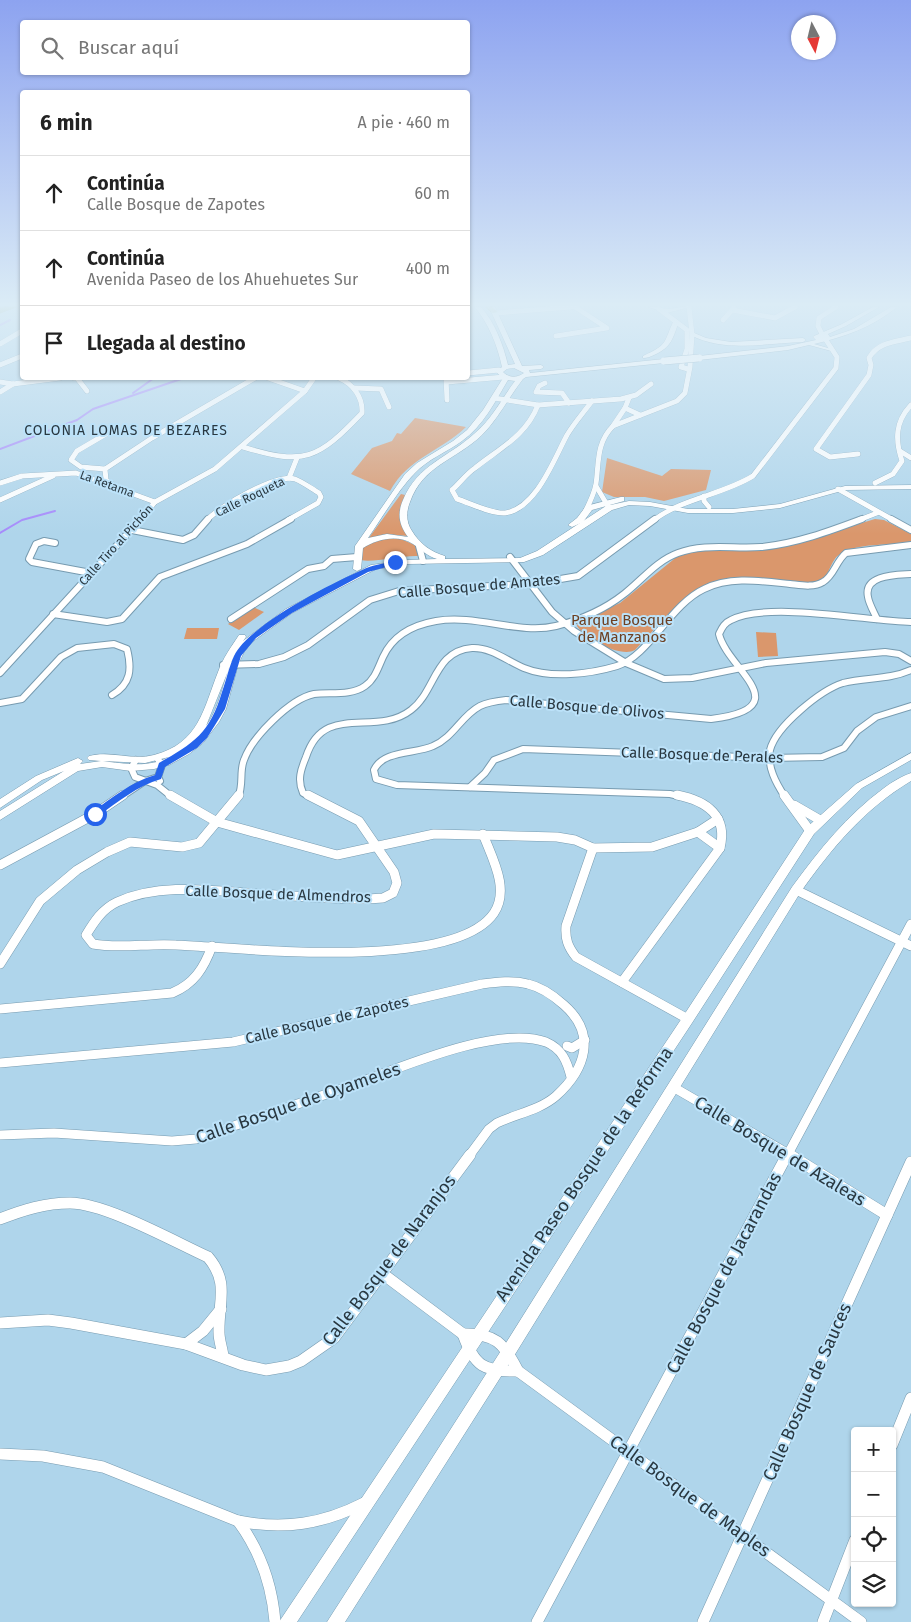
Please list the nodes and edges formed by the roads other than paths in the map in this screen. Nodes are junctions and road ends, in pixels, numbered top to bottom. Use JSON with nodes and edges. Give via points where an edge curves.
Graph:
{"nodes":[{"id":1,"x":4,"y":383,"type":"edge"},
{"id":2,"x":22,"y":383,"type":"edge"},
{"id":3,"x":81,"y":383,"type":"edge"},
{"id":4,"x":247,"y":383,"type":"edge"},
{"id":5,"x":280,"y":383,"type":"edge"},
{"id":6,"x":311,"y":383,"type":"edge"},
{"id":7,"x":349,"y":383,"type":"edge"},
{"id":8,"x":447,"y":383,"type":"edge"},
{"id":9,"x":502,"y":383,"type":"edge"},
{"id":10,"x":515,"y":383,"type":"edge"},
{"id":11,"x":545,"y":383,"type":"dead end"},
{"id":12,"x":686,"y":383,"type":"edge"},
{"id":13,"x":825,"y":383,"type":"edge"},
{"id":14,"x":863,"y":383,"type":"edge"},
{"id":15,"x":12,"y":384,"type":"junction"},
{"id":16,"x":651,"y":384,"type":"dead end"},
{"id":17,"x":354,"y":388,"type":"junction"},
{"id":18,"x":87,"y":391,"type":"dead end"},
{"id":19,"x":0,"y":392,"type":"edge"},
{"id":20,"x":305,"y":392,"type":"junction"},
{"id":21,"x":494,"y":398,"type":"junction"},
{"id":22,"x":629,"y":398,"type":"junction"},
{"id":23,"x":447,"y":400,"type":"dead end"},
{"id":24,"x":504,"y":400,"type":"junction"},
{"id":25,"x":592,"y":401,"type":"junction"},
{"id":26,"x":569,"y":403,"type":"junction"},
{"id":27,"x":538,"y":405,"type":"junction"},
{"id":28,"x":911,"y":405,"type":"edge"},
{"id":29,"x":389,"y":407,"type":"dead end"},
{"id":30,"x":625,"y":408,"type":"junction"},
{"id":31,"x":640,"y":415,"type":"junction"},
{"id":32,"x":614,"y":426,"type":"junction"},
{"id":33,"x":106,"y":434,"type":"dead end"},
{"id":34,"x":243,"y":447,"type":"junction"},
{"id":35,"x":900,"y":451,"type":"junction"},
{"id":36,"x":858,"y":454,"type":"dead end"},
{"id":37,"x":297,"y":458,"type":"junction"},
{"id":38,"x":911,"y":458,"type":"edge"},
{"id":39,"x":105,"y":469,"type":"junction"},
{"id":40,"x":59,"y":473,"type":"junction"},
{"id":41,"x":289,"y":478,"type":"junction"},
{"id":42,"x":0,"y":483,"type":"edge"},
{"id":43,"x":876,"y":483,"type":"junction"},
{"id":44,"x":911,"y":485,"type":"edge"},
{"id":45,"x":115,"y":486,"type":"junction"},
{"id":46,"x":596,"y":486,"type":"junction"},
{"id":47,"x":838,"y":489,"type":"junction"},
{"id":48,"x":592,"y":496,"type":"junction"},
{"id":49,"x":704,"y":496,"type":"junction"},
{"id":50,"x":0,"y":500,"type":"edge"},
{"id":51,"x":155,"y":502,"type":"junction"},
{"id":52,"x":604,"y":506,"type":"junction"},
{"id":53,"x":674,"y":507,"type":"junction"},
{"id":54,"x":709,"y":507,"type":"junction"},
{"id":55,"x":586,"y":510,"type":"junction"},
{"id":56,"x":877,"y":513,"type":"junction"},
{"id":57,"x":132,"y":530,"type":"junction"},
{"id":58,"x":911,"y":530,"type":"edge"},
{"id":59,"x":55,"y":543,"type":"dead end"},
{"id":60,"x":417,"y":544,"type":"junction"},
{"id":61,"x":911,"y":545,"type":"edge"},
{"id":62,"x":359,"y":546,"type":"junction"},
{"id":63,"x":357,"y":557,"type":"junction"},
{"id":64,"x":442,"y":558,"type":"junction"},
{"id":65,"x":422,"y":559,"type":"junction"},
{"id":66,"x":512,"y":559,"type":"junction"},
{"id":67,"x":357,"y":569,"type":"junction"},
{"id":68,"x":91,"y":573,"type":"junction"},
{"id":69,"x":911,"y":574,"type":"edge"},
{"id":70,"x":531,"y":584,"type":"junction"},
{"id":71,"x":53,"y":614,"type":"junction"},
{"id":72,"x":230,"y":618,"type":"dead end"},
{"id":73,"x":876,"y":619,"type":"junction"},
{"id":74,"x":911,"y":622,"type":"edge"},
{"id":75,"x":564,"y":623,"type":"junction"},
{"id":76,"x":911,"y":662,"type":"edge"},
{"id":77,"x":626,"y":663,"type":"junction"},
{"id":78,"x":224,"y":665,"type":"junction"},
{"id":79,"x":234,"y":665,"type":"junction"},
{"id":80,"x":740,"y":668,"type":"junction"},
{"id":81,"x":911,"y":670,"type":"edge"},
{"id":82,"x":0,"y":673,"type":"edge"},
{"id":83,"x":112,"y":695,"type":"dead end"},
{"id":84,"x":0,"y":704,"type":"edge"},
{"id":85,"x":911,"y":706,"type":"edge"},
{"id":86,"x":911,"y":756,"type":"edge"},
{"id":87,"x":770,"y":758,"type":"junction"},
{"id":88,"x":160,"y":762,"type":"junction"},
{"id":89,"x":133,"y":764,"type":"junction"},
{"id":90,"x":485,"y":773,"type":"junction"},
{"id":91,"x":911,"y":776,"type":"edge"},
{"id":92,"x":136,"y":777,"type":"junction"},
{"id":93,"x":158,"y":777,"type":"junction"},
{"id":94,"x":145,"y":781,"type":"junction"},
{"id":95,"x":470,"y":787,"type":"junction"},
{"id":96,"x":493,"y":788,"type":"junction"},
{"id":97,"x":165,"y":791,"type":"junction"},
{"id":98,"x":126,"y":792,"type":"junction"},
{"id":99,"x":0,"y":804,"type":"edge"},
{"id":100,"x":792,"y":804,"type":"junction"},
{"id":101,"x":0,"y":816,"type":"edge"},
{"id":102,"x":718,"y":819,"type":"junction"},
{"id":103,"x":820,"y":820,"type":"junction"},
{"id":104,"x":217,"y":822,"type":"junction"},
{"id":105,"x":810,"y":831,"type":"junction"},
{"id":106,"x":698,"y":832,"type":"junction"},
{"id":107,"x":483,"y":834,"type":"junction"},
{"id":108,"x":376,"y":848,"type":"junction"},
{"id":109,"x":593,"y":848,"type":"junction"},
{"id":110,"x":720,"y":848,"type":"junction"},
{"id":111,"x":0,"y":865,"type":"edge"},
{"id":112,"x":796,"y":890,"type":"junction"},
{"id":113,"x":911,"y":924,"type":"edge"},
{"id":114,"x":906,"y":944,"type":"edge"},
{"id":115,"x":212,"y":946,"type":"junction"},
{"id":116,"x":0,"y":964,"type":"edge"},
{"id":117,"x":622,"y":982,"type":"junction"},
{"id":118,"x":0,"y":1009,"type":"edge"},
{"id":119,"x":688,"y":1019,"type":"junction"},
{"id":120,"x":585,"y":1040,"type":"junction"},
{"id":121,"x":567,"y":1046,"type":"dead end"},
{"id":122,"x":0,"y":1063,"type":"edge"},
{"id":123,"x":571,"y":1077,"type":"junction"},
{"id":124,"x":673,"y":1087,"type":"junction"},
{"id":125,"x":0,"y":1135,"type":"edge"},
{"id":126,"x":787,"y":1153,"type":"junction"},
{"id":127,"x":911,"y":1162,"type":"edge"},
{"id":128,"x":886,"y":1215,"type":"junction"},
{"id":129,"x":0,"y":1219,"type":"edge"},
{"id":130,"x":382,"y":1274,"type":"junction"},
{"id":131,"x":221,"y":1309,"type":"junction"},
{"id":132,"x":0,"y":1323,"type":"edge"},
{"id":133,"x":478,"y":1333,"type":"junction"},
{"id":134,"x":463,"y":1334,"type":"junction"},
{"id":135,"x":186,"y":1344,"type":"junction"},
{"id":136,"x":468,"y":1350,"type":"junction"},
{"id":137,"x":509,"y":1351,"type":"junction"},
{"id":138,"x":223,"y":1356,"type":"junction"},
{"id":139,"x":518,"y":1371,"type":"junction"},
{"id":140,"x":495,"y":1372,"type":"junction"},
{"id":141,"x":911,"y":1398,"type":"edge"},
{"id":142,"x":896,"y":1435,"type":"edge"},
{"id":143,"x":629,"y":1452,"type":"junction"},
{"id":144,"x":0,"y":1454,"type":"edge"},
{"id":145,"x":367,"y":1501,"type":"junction"},
{"id":146,"x":238,"y":1521,"type":"junction"},
{"id":147,"x":742,"y":1534,"type":"junction"},
{"id":148,"x":851,"y":1550,"type":"edge"},
{"id":149,"x":831,"y":1600,"type":"junction"},
{"id":150,"x":275,"y":1622,"type":"edge"},
{"id":151,"x":287,"y":1622,"type":"edge"},
{"id":152,"x":335,"y":1622,"type":"edge"},
{"id":153,"x":537,"y":1622,"type":"edge"},
{"id":154,"x":703,"y":1622,"type":"edge"},
{"id":155,"x":823,"y":1622,"type":"edge"},
{"id":156,"x":861,"y":1622,"type":"edge"}],
"edges":[{"from":1,"to":15,"type":"street"},
{"from":2,"to":15,"type":"street"},
{"from":3,"to":18,"type":"street"},
{"from":4,"to":39,"type":"street"},
{"from":5,"to":20,"type":"street"},
{"from":6,"to":20,"type":"street","name":"Calle Tiro al Pichón"},
{"from":7,"to":17,"type":"street"},
{"from":8,"to":23,"type":"street"},
{"from":9,"to":21,"type":"street"},
{"from":10,"to":24,"type":"street"},
{"from":11,"to":26,"type":"street","via":[[536,392],[562,393]]},
{"from":12,"to":31,"type":"street","via":[[683,398]]},
{"from":13,"to":49,"type":"street","name":"Calle Bosque de Amates","via":[[753,476]]},
{"from":14,"to":36,"type":"street","via":[[816,449],[831,457]]},
{"from":15,"to":19,"type":"street"},
{"from":16,"to":22,"type":"street"},
{"from":17,"to":29,"type":"street","via":[[381,389]]},
{"from":17,"to":37,"type":"street","via":[[362,413],[326,448]]},
{"from":20,"to":34,"type":"street","name":"Calle Tiro al Pichón"},
{"from":21,"to":24,"type":"street"},
{"from":21,"to":62,"type":"street","via":[[467,434],[412,471]]},
{"from":22,"to":25,"type":"street"},
{"from":22,"to":30,"type":"street"},
{"from":24,"to":27,"type":"street"},
{"from":24,"to":60,"type":"street","via":[[476,436],[426,470],[412,485],[403,518]]},
{"from":25,"to":26,"type":"street"},
{"from":25,"to":27,"type":"street","via":[[568,434],[546,479],[520,507],[502,514],[457,499],[452,490],[471,471],[511,444],[524,430]]},
{"from":26,"to":27,"type":"street"},
{"from":28,"to":35,"type":"street","via":[[904,411],[898,430],[896,441]]},
{"from":30,"to":31,"type":"street"},
{"from":30,"to":32,"type":"street"},
{"from":31,"to":32,"type":"street"},
{"from":32,"to":46,"type":"street","via":[[605,432],[601,440]]},
{"from":33,"to":39,"type":"street","via":[[77,451],[71,460],[81,467]]},
{"from":34,"to":37,"type":"street","via":[[287,459]]},
{"from":34,"to":51,"type":"street","name":"Calle Tiro al Pichón","via":[[209,473]]},
{"from":35,"to":38,"type":"street"},
{"from":35,"to":43,"type":"street","via":[[902,461],[898,469]]},
{"from":37,"to":41,"type":"street"},
{"from":39,"to":45,"type":"street","via":[[106,480]]},
{"from":40,"to":42,"type":"street","name":"La Retama","via":[[22,476]]},
{"from":40,"to":45,"type":"street","name":"La Retama","via":[[76,473]]},
{"from":40,"to":50,"type":"street"},
{"from":41,"to":57,"type":"street","name":"Calle Roqueta","via":[[217,511],[196,536],[190,538],[183,540]]},
{"from":41,"to":71,"type":"street","via":[[319,493],[318,503],[247,544],[160,577],[122,619],[107,622]]},
{"from":43,"to":44,"type":"street"},
{"from":43,"to":54,"type":"street","via":[[833,486],[776,502]]},
{"from":44,"to":47,"type":"street"},
{"from":45,"to":51,"type":"street","name":"La Retama"},
{"from":46,"to":48,"type":"street"},
{"from":46,"to":52,"type":"street"},
{"from":47,"to":53,"type":"street","via":[[796,502],[756,509],[703,511]]},
{"from":47,"to":56,"type":"street"},
{"from":48,"to":52,"type":"street"},
{"from":48,"to":55,"type":"street"},
{"from":49,"to":53,"type":"street","name":"Calle Bosque de Amates"},
{"from":49,"to":54,"type":"street"},
{"from":51,"to":57,"type":"street","name":"Calle Tiro al Pichón"},
{"from":52,"to":53,"type":"street","via":[[634,502]]},
{"from":52,"to":55,"type":"street"},
{"from":52,"to":66,"type":"street","via":[[540,553]]},
{"from":53,"to":54,"type":"street"},
{"from":53,"to":70,"type":"street","name":"Calle Bosque de Amates","via":[[578,576]]},
{"from":55,"to":66,"type":"street","via":[[578,521],[535,550]]},
{"from":56,"to":58,"type":"street"},
{"from":56,"to":75,"type":"street","via":[[774,545],[680,552],[669,557],[616,600]]},
{"from":57,"to":68,"type":"street","name":"Calle Tiro al Pichón"},
{"from":59,"to":68,"type":"street","via":[[44,541],[36,544],[30,558],[32,562]]},
{"from":60,"to":62,"type":"street","via":[[402,537],[387,536]]},
{"from":60,"to":64,"type":"street"},
{"from":60,"to":65,"type":"street"},
{"from":61,"to":77,"type":"street","via":[[846,553],[840,557],[827,580],[813,585],[734,580],[712,585],[689,598]]},
{"from":62,"to":63,"type":"street"},
{"from":63,"to":67,"type":"street"},
{"from":63,"to":72,"type":"street","via":[[332,560],[324,566],[308,569]]},
{"from":64,"to":65,"type":"street"},
{"from":64,"to":66,"type":"street"},
{"from":65,"to":66,"type":"street"},
{"from":65,"to":67,"type":"street","via":[[387,559]]},
{"from":65,"to":79,"type":"street","via":[[374,567],[290,612],[249,640]]},
{"from":66,"to":70,"type":"street"},
{"from":67,"to":78,"type":"street","via":[[262,622],[239,641]]},
{"from":68,"to":71,"type":"street","name":"Calle Tiro al Pichón"},
{"from":69,"to":73,"type":"street","via":[[886,575],[870,585],[867,595]]},
{"from":70,"to":75,"type":"street"},
{"from":70,"to":79,"type":"street","name":"Calle Bosque de Amates","via":[[399,591],[370,600],[308,645],[284,657],[259,664]]},
{"from":71,"to":82,"type":"street","name":"Calle Tiro al Pichón"},
{"from":73,"to":74,"type":"street","name":"Calle Bosque de Olivos"},
{"from":73,"to":80,"type":"street","name":"Calle Bosque de Olivos","via":[[780,613],[729,620],[721,628],[719,639]]},
{"from":75,"to":77,"type":"street"},
{"from":75,"to":104,"type":"street","via":[[533,629],[458,618],[407,630],[393,639],[384,651],[373,679],[364,687],[302,696],[258,737],[243,762],[241,790],[236,801]]},
{"from":76,"to":80,"type":"street","via":[[896,653],[885,652]]},
{"from":77,"to":80,"type":"street","via":[[652,675],[677,680]]},
{"from":77,"to":108,"type":"street","name":"Calle Bosque de Almendros","via":[[574,673],[542,673],[486,649],[458,650],[441,662],[413,710],[402,717],[320,730],[310,745],[298,777],[299,786],[312,800],[359,821]]},
{"from":78,"to":79,"type":"street","name":"Calle Bosque de Amates"},
{"from":78,"to":88,"type":"street","via":[[212,708],[201,727]]},
{"from":79,"to":88,"type":"street","via":[[221,709],[210,729],[194,746]]},
{"from":80,"to":95,"type":"street","name":"Calle Bosque de Olivos","via":[[751,682],[752,704],[742,713],[729,717],[711,719],[491,700],[472,709],[454,734],[444,741],[386,759],[376,765],[374,771],[376,779],[390,784]]},
{"from":81,"to":87,"type":"street","via":[[894,676],[842,683],[824,691],[776,736]]},
{"from":83,"to":84,"type":"street","via":[[126,685],[130,672],[127,649],[114,644],[86,646],[68,652],[22,699]]},
{"from":85,"to":87,"type":"street","name":"Calle Bosque de Perales","via":[[876,717],[836,753],[807,759]]},
{"from":86,"to":103,"type":"street","name":"Avenida Paseo Bosque de la Reforma","via":[[875,775]]},
{"from":87,"to":90,"type":"street","name":"Calle Bosque de Perales","via":[[536,748],[507,753],[494,760]]},
{"from":87,"to":100,"type":"street","via":[[773,776]]},
{"from":88,"to":89,"type":"street"},
{"from":88,"to":93,"type":"street"},
{"from":89,"to":92,"type":"street"},
{"from":89,"to":99,"type":"street","via":[[104,756],[74,762],[40,778]]},
{"from":89,"to":101,"type":"street","via":[[102,764],[70,770]]},
{"from":90,"to":95,"type":"street","name":"Calle Bosque de Perales"},
{"from":90,"to":96,"type":"street"},
{"from":91,"to":112,"type":"street","name":"Avenida Paseo Bosque de la Reforma","via":[[868,804],[846,825]]},
{"from":92,"to":94,"type":"street"},
{"from":92,"to":98,"type":"street"},
{"from":93,"to":94,"type":"street"},
{"from":93,"to":97,"type":"street"},
{"from":94,"to":97,"type":"street"},
{"from":94,"to":98,"type":"street"},
{"from":95,"to":96,"type":"street","name":"Calle Bosque de Olivos"},
{"from":96,"to":102,"type":"street","name":"Calle Bosque de Olivos","via":[[686,796],[700,801]]},
{"from":97,"to":104,"type":"street"},
{"from":98,"to":111,"type":"street","via":[[95,814]]},
{"from":100,"to":103,"type":"street"},
{"from":100,"to":105,"type":"street"},
{"from":102,"to":106,"type":"street"},
{"from":102,"to":110,"type":"street","via":[[725,838]]},
{"from":103,"to":105,"type":"street","name":"Avenida Paseo Bosque de la Reforma"},
{"from":104,"to":108,"type":"street","via":[[325,853],[353,854]]},
{"from":104,"to":116,"type":"street","via":[[204,839],[186,848],[139,841],[128,842],[102,855],[42,896],[10,953]]},
{"from":105,"to":119,"type":"street","name":"Avenida Paseo Bosque de la Reforma"},
{"from":106,"to":109,"type":"street","via":[[652,847]]},
{"from":106,"to":110,"type":"street"},
{"from":107,"to":108,"type":"street","via":[[416,836]]},
{"from":107,"to":109,"type":"street","via":[[557,837]]},
{"from":107,"to":115,"type":"street","name":"Calle Bosque de Almendros","via":[[500,884],[500,898],[495,911],[484,924],[466,934],[387,953]]},
{"from":108,"to":115,"type":"street","name":"Calle Bosque de Almendros","via":[[394,872],[397,883],[392,893],[383,898],[347,899],[199,890],[152,892],[132,896],[100,913],[91,922],[86,935],[93,944],[109,947],[160,944]]},
{"from":109,"to":117,"type":"street","via":[[565,937],[568,948],[576,957]]},
{"from":110,"to":117,"type":"street"},
{"from":112,"to":114,"type":"street"},
{"from":112,"to":124,"type":"street","name":"Avenida Paseo Bosque de la Reforma"},
{"from":113,"to":114,"type":"street","name":"Calle Bosque de Jacarandas"},
{"from":114,"to":126,"type":"street","name":"Calle Bosque de Jacarandas"},
{"from":115,"to":118,"type":"street","via":[[197,978],[186,988],[172,993]]},
{"from":117,"to":119,"type":"street"},
{"from":119,"to":133,"type":"street","name":"Avenida Paseo Bosque de la Reforma"},
{"from":120,"to":121,"type":"street","via":[[572,1048]]},
{"from":120,"to":122,"type":"street","name":"Calle Bosque de Zapotes","via":[[579,1022],[555,998],[531,985],[510,981],[482,984],[233,1042]]},
{"from":120,"to":123,"type":"street","via":[[582,1060]]},
{"from":123,"to":125,"type":"street","name":"Calle Bosque de Oyameles","via":[[567,1058],[557,1046],[539,1041],[495,1040],[463,1047],[196,1138],[172,1142],[54,1133]]},
{"from":123,"to":130,"type":"street","name":"Calle Bosque de Naranjos","via":[[562,1091],[550,1100],[506,1117],[485,1134]]},
{"from":124,"to":126,"type":"street","name":"Calle Bosque de Azaleas"},
{"from":124,"to":137,"type":"street","name":"Avenida Paseo Bosque de la Reforma"},
{"from":126,"to":128,"type":"street","name":"Calle Bosque de Azaleas"},
{"from":126,"to":143,"type":"street","name":"Calle Bosque de Jacarandas"},
{"from":127,"to":128,"type":"street","name":"Calle Bosque de Sauces"},
{"from":128,"to":147,"type":"street","name":"Calle Bosque de Sauces"},
{"from":129,"to":131,"type":"street","via":[[49,1204],[95,1206],[208,1257],[217,1266],[222,1280]]},
{"from":130,"to":134,"type":"street"},
{"from":130,"to":138,"type":"street","name":"Calle Bosque de Naranjos","via":[[334,1338],[301,1361],[266,1370]]},
{"from":131,"to":135,"type":"street"},
{"from":131,"to":138,"type":"street","via":[[219,1333]]},
{"from":132,"to":135,"type":"street","name":"Calle Bosque de Naranjos","via":[[48,1320]]},
{"from":133,"to":134,"type":"street"},
{"from":133,"to":136,"type":"street","name":"Avenida Paseo Bosque de la Reforma"},
{"from":133,"to":137,"type":"street","via":[[495,1339]]},
{"from":134,"to":136,"type":"street"},
{"from":135,"to":138,"type":"street","name":"Calle Bosque de Naranjos"},
{"from":136,"to":140,"type":"street","via":[[479,1363]]},
{"from":136,"to":145,"type":"street","name":"Avenida Paseo Bosque de la Reforma"},
{"from":137,"to":139,"type":"street"},
{"from":137,"to":140,"type":"street","name":"Avenida Paseo Bosque de la Reforma"},
{"from":139,"to":140,"type":"street"},
{"from":139,"to":143,"type":"street","name":"Calle Bosque de Maples"},
{"from":140,"to":152,"type":"street","name":"Avenida Paseo Bosque de la Reforma"},
{"from":141,"to":142,"type":"street"},
{"from":143,"to":147,"type":"street","name":"Calle Bosque de Maples"},
{"from":143,"to":153,"type":"street","name":"Calle Bosque de Jacarandas"},
{"from":144,"to":146,"type":"street","via":[[43,1456],[103,1467]]},
{"from":145,"to":146,"type":"street","via":[[339,1516],[309,1524],[273,1527]]},
{"from":145,"to":151,"type":"street","name":"Avenida Paseo Bosque de la Reforma"},
{"from":146,"to":150,"type":"street","via":[[264,1565],[272,1592]]},
{"from":147,"to":149,"type":"street","name":"Calle Bosque de Maples"},
{"from":147,"to":154,"type":"street","name":"Calle Bosque de Sauces"},
{"from":148,"to":149,"type":"street"},
{"from":149,"to":155,"type":"street"},
{"from":149,"to":156,"type":"street","name":"Calle Bosque de Maples"}]}
